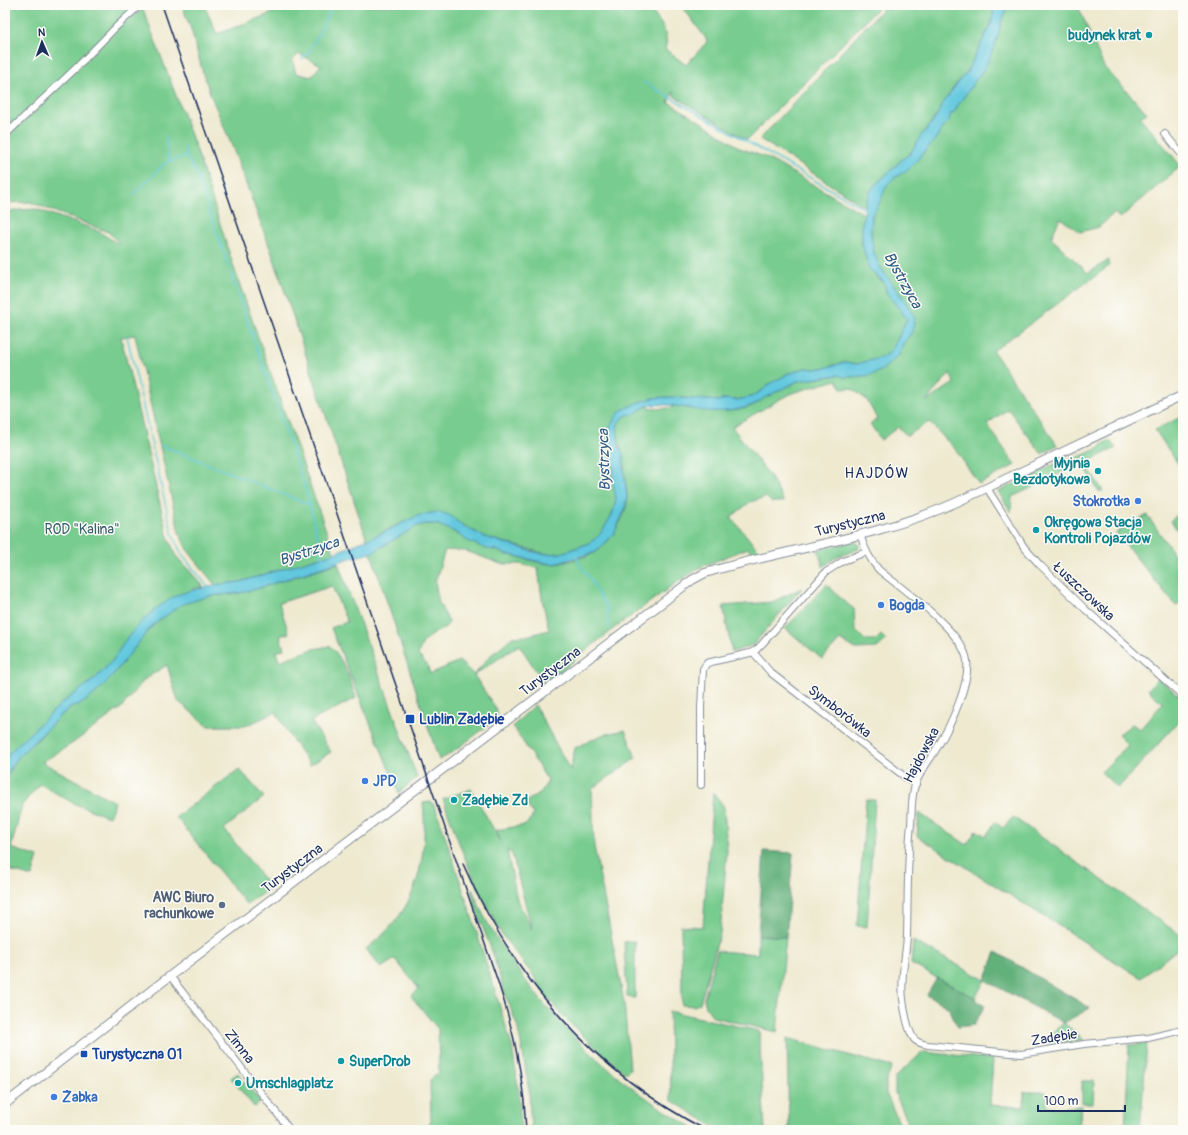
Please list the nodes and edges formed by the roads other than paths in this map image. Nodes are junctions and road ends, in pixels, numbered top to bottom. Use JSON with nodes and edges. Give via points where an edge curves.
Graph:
{"nodes":[{"id":1,"x":140,"y":5,"type":"edge"},
{"id":2,"x":1165,"y":134,"type":"dead end"},
{"id":3,"x":5,"y":135,"type":"edge"},
{"id":4,"x":1183,"y":156,"type":"edge"},
{"id":5,"x":1183,"y":396,"type":"edge"},
{"id":6,"x":987,"y":488,"type":"junction"},
{"id":7,"x":860,"y":534,"type":"junction"},
{"id":8,"x":866,"y":552,"type":"junction"},
{"id":9,"x":754,"y":652,"type":"junction"},
{"id":10,"x":1183,"y":696,"type":"edge"},
{"id":11,"x":916,"y":784,"type":"junction"},
{"id":12,"x":701,"y":785,"type":"dead end"},
{"id":13,"x":170,"y":976,"type":"junction"},
{"id":14,"x":1183,"y":1030,"type":"edge"},
{"id":15,"x":928,"y":1045,"type":"joint"},
{"id":16,"x":5,"y":1104,"type":"edge"},
{"id":17,"x":290,"y":1130,"type":"edge"}],
"edges":[{"from":1,"to":3,"type":"street"},
{"from":2,"to":4,"type":"street"},
{"from":5,"to":6,"type":"main road","name":"Turystyczna"},
{"from":6,"to":7,"type":"main road","name":"Turystyczna","via":[[927,515]]},
{"from":6,"to":10,"type":"street","name":"Łuszczowska","via":[[1024,547],[1039,564],[1086,610]]},
{"from":7,"to":8,"type":"street","name":"Hajdowska"},
{"from":7,"to":13,"type":"main road","name":"Turystyczna","via":[[724,567],[692,580]]},
{"from":8,"to":9,"type":"street","via":[[843,561],[826,572]]},
{"from":8,"to":11,"type":"street","name":"Hajdowska","via":[[879,570],[918,601],[952,634],[966,655],[966,676],[952,721]]},
{"from":9,"to":11,"type":"street","name":"Symborówka","via":[[771,673]]},
{"from":9,"to":12,"type":"street","via":[[707,663],[703,669]]},
{"from":11,"to":15,"type":"street","name":"Hajdowska","via":[[909,836],[907,935],[902,994],[914,1039]]},
{"from":13,"to":16,"type":"main road","name":"Turystyczna"},
{"from":13,"to":17,"type":"street","name":"Zimna"},
{"from":14,"to":15,"type":"street","name":"Zadębie","via":[[1148,1038],[1084,1044],[1021,1054]]}]}
